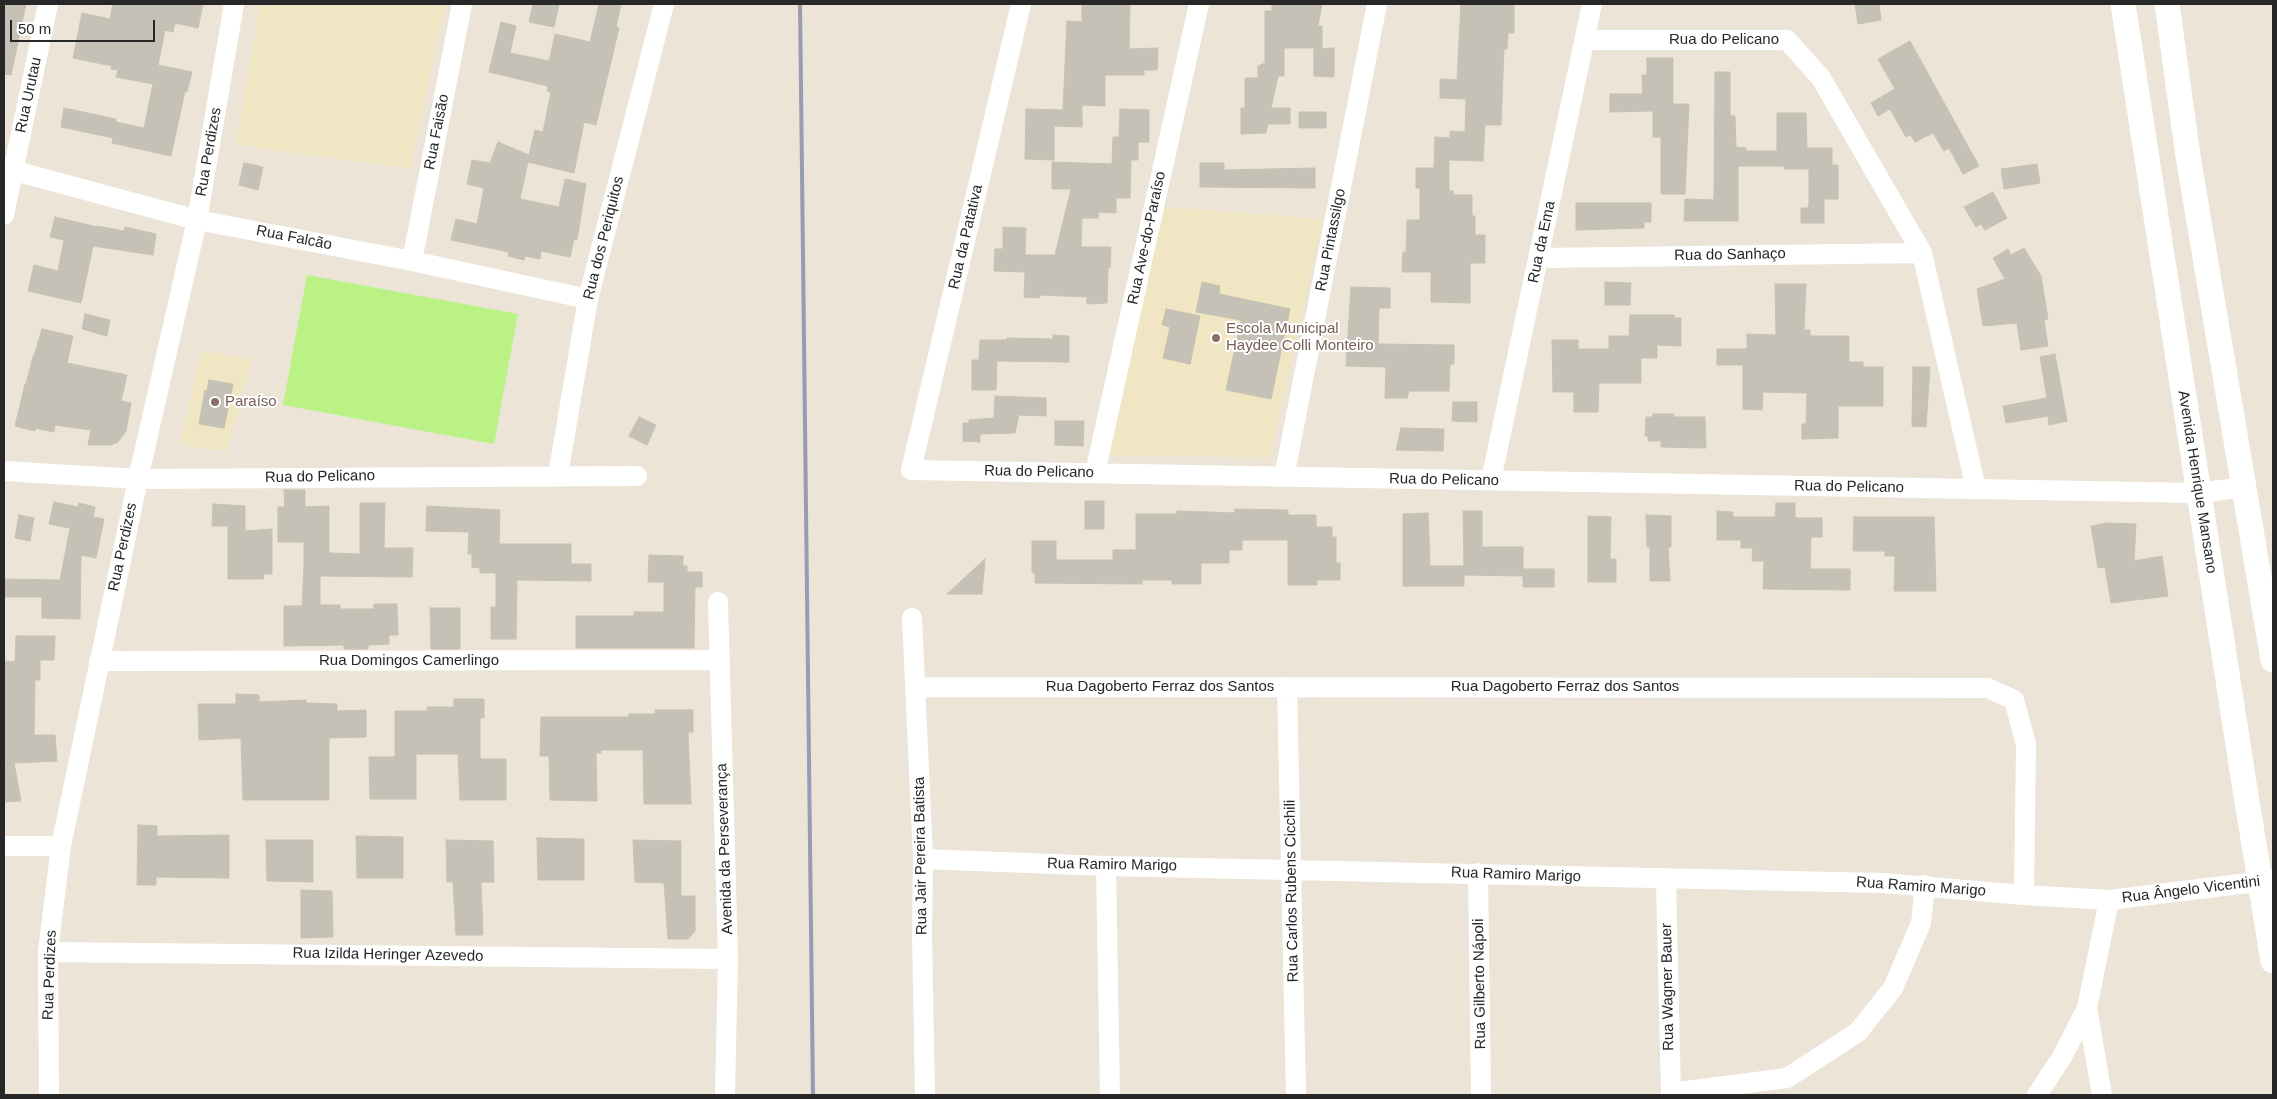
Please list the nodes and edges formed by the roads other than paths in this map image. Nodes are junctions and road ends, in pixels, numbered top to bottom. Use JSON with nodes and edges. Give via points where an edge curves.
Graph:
{"nodes":[{"id":1,"x":48,"y":4,"type":"edge"},
{"id":2,"x":234,"y":4,"type":"edge"},
{"id":3,"x":462,"y":4,"type":"edge"},
{"id":4,"x":664,"y":4,"type":"edge"},
{"id":5,"x":1021,"y":4,"type":"edge"},
{"id":6,"x":1198,"y":4,"type":"edge"},
{"id":7,"x":1377,"y":4,"type":"edge"},
{"id":8,"x":1592,"y":4,"type":"edge"},
{"id":9,"x":2123,"y":4,"type":"edge"},
{"id":10,"x":2167,"y":4,"type":"edge"},
{"id":11,"x":1586,"y":40,"type":"junction"},
{"id":12,"x":8,"y":169,"type":"edge"},
{"id":13,"x":4,"y":216,"type":"edge"},
{"id":14,"x":197,"y":220,"type":"junction"},
{"id":15,"x":1922,"y":253,"type":"junction"},
{"id":16,"x":1539,"y":258,"type":"junction"},
{"id":17,"x":412,"y":261,"type":"junction"},
{"id":18,"x":588,"y":299,"type":"junction"},
{"id":19,"x":912,"y":470,"type":"joint"},
{"id":20,"x":4,"y":471,"type":"edge"},
{"id":21,"x":1095,"y":473,"type":"junction"},
{"id":22,"x":558,"y":475,"type":"junction"},
{"id":23,"x":637,"y":476,"type":"dead end"},
{"id":24,"x":1284,"y":476,"type":"junction"},
{"id":25,"x":138,"y":479,"type":"junction"},
{"id":26,"x":1491,"y":480,"type":"junction"},
{"id":27,"x":2244,"y":487,"type":"junction"},
{"id":28,"x":1976,"y":489,"type":"junction"},
{"id":29,"x":2199,"y":492,"type":"junction"},
{"id":30,"x":718,"y":602,"type":"dead end"},
{"id":31,"x":912,"y":618,"type":"dead end"},
{"id":32,"x":719,"y":660,"type":"junction"},
{"id":33,"x":2273,"y":660,"type":"edge"},
{"id":34,"x":99,"y":661,"type":"junction"},
{"id":35,"x":916,"y":687,"type":"junction"},
{"id":36,"x":1287,"y":687,"type":"junction"},
{"id":37,"x":4,"y":846,"type":"edge"},
{"id":38,"x":61,"y":846,"type":"junction"},
{"id":39,"x":923,"y":859,"type":"junction"},
{"id":40,"x":1106,"y":866,"type":"junction"},
{"id":41,"x":1292,"y":868,"type":"junction"},
{"id":42,"x":1478,"y":873,"type":"junction"},
{"id":43,"x":1666,"y":879,"type":"junction"},
{"id":44,"x":2267,"y":881,"type":"edge"},
{"id":45,"x":1925,"y":885,"type":"junction"},
{"id":46,"x":2024,"y":895,"type":"junction"},
{"id":47,"x":2109,"y":900,"type":"junction"},
{"id":48,"x":48,"y":952,"type":"junction"},
{"id":49,"x":728,"y":959,"type":"junction"},
{"id":50,"x":2273,"y":961,"type":"edge"},
{"id":51,"x":2087,"y":1008,"type":"junction"},
{"id":52,"x":1671,"y":1094,"type":"edge"},
{"id":53,"x":48,"y":1095,"type":"edge"},
{"id":54,"x":725,"y":1095,"type":"edge"},
{"id":55,"x":924,"y":1095,"type":"edge"},
{"id":56,"x":1110,"y":1095,"type":"edge"},
{"id":57,"x":1296,"y":1095,"type":"edge"},
{"id":58,"x":1482,"y":1095,"type":"edge"},
{"id":59,"x":2037,"y":1095,"type":"edge"},
{"id":60,"x":2102,"y":1095,"type":"edge"}],
"edges":[{"from":1,"to":12,"type":"street","name":"Rua Urutau"},
{"from":2,"to":14,"type":"street","name":"Rua Perdizes"},
{"from":3,"to":17,"type":"street","name":"Rua Faisão"},
{"from":4,"to":18,"type":"street","name":"Rua dos Periquitos"},
{"from":5,"to":19,"type":"street","name":"Rua da Patativa"},
{"from":6,"to":21,"type":"street","name":"Rua Ave-do-Paraíso"},
{"from":7,"to":24,"type":"street","name":"Rua Pintassilgo"},
{"from":8,"to":11,"type":"street","name":"Rua da Ema"},
{"from":9,"to":29,"type":"street","name":"Avenida Henrique Mansano"},
{"from":10,"to":27,"type":"street","via":[[2188,156]]},
{"from":11,"to":15,"type":"street","name":"Rua do Pelicano","via":[[1787,40],[1821,78]]},
{"from":11,"to":16,"type":"street","name":"Rua da Ema"},
{"from":12,"to":13,"type":"street","name":"Rua Urutau"},
{"from":12,"to":14,"type":"street","name":"Rua Falcão"},
{"from":14,"to":17,"type":"street","name":"Rua Falcão"},
{"from":14,"to":25,"type":"street","name":"Rua Perdizes"},
{"from":15,"to":16,"type":"street","name":"Rua do Sanhaço"},
{"from":15,"to":28,"type":"street","name":"Rua do Pelicano"},
{"from":16,"to":26,"type":"street","name":"Rua da Ema"},
{"from":17,"to":18,"type":"street","name":"Rua Falcão"},
{"from":18,"to":22,"type":"street","name":"Rua dos Periquitos"},
{"from":19,"to":21,"type":"street","name":"Rua do Pelicano"},
{"from":20,"to":25,"type":"street","name":"Rua do Pelicano"},
{"from":21,"to":24,"type":"street","name":"Rua do Pelicano"},
{"from":22,"to":23,"type":"street","name":"Rua do Pelicano"},
{"from":22,"to":25,"type":"street","name":"Rua do Pelicano"},
{"from":24,"to":26,"type":"street","name":"Rua do Pelicano"},
{"from":25,"to":34,"type":"street","name":"Rua Perdizes"},
{"from":26,"to":28,"type":"street","name":"Rua do Pelicano"},
{"from":27,"to":29,"type":"street","name":"Rua do Pelicano"},
{"from":27,"to":33,"type":"street"},
{"from":28,"to":29,"type":"street","name":"Rua do Pelicano"},
{"from":29,"to":44,"type":"street","name":"Avenida Henrique Mansano"},
{"from":30,"to":32,"type":"street","name":"Avenida da Perseverança"},
{"from":31,"to":35,"type":"street","name":"Rua Jair Pereira Batista"},
{"from":32,"to":34,"type":"street","name":"Rua Domingos Camerlingo"},
{"from":32,"to":49,"type":"street","name":"Avenida da Perseverança"},
{"from":34,"to":38,"type":"street","name":"Rua Perdizes"},
{"from":35,"to":36,"type":"street","name":"Rua Dagoberto Ferraz dos Santos"},
{"from":35,"to":39,"type":"street","name":"Rua Jair Pereira Batista"},
{"from":36,"to":41,"type":"street","name":"Rua Carlos Rubens Cicchili"},
{"from":36,"to":46,"type":"street","name":"Rua Dagoberto Ferraz dos Santos","via":[[1988,688],[2014,700],[2026,744]]},
{"from":37,"to":38,"type":"street"},
{"from":38,"to":48,"type":"street","name":"Rua Perdizes"},
{"from":39,"to":40,"type":"street","name":"Rua Ramiro Marigo"},
{"from":39,"to":55,"type":"street","name":"Rua Jair Pereira Batista"},
{"from":40,"to":41,"type":"street","name":"Rua Ramiro Marigo"},
{"from":40,"to":56,"type":"street"},
{"from":41,"to":42,"type":"street","name":"Rua Ramiro Marigo"},
{"from":41,"to":57,"type":"street","name":"Rua Carlos Rubens Cicchili"},
{"from":42,"to":43,"type":"street","name":"Rua Ramiro Marigo"},
{"from":42,"to":58,"type":"street","name":"Rua Gilberto Nápoli"},
{"from":43,"to":45,"type":"street","name":"Rua Ramiro Marigo"},
{"from":43,"to":52,"type":"street","name":"Rua Wagner Bauer"},
{"from":44,"to":47,"type":"street","name":"Rua Ângelo Vicentini"},
{"from":44,"to":50,"type":"street","name":"Avenida Henrique Mansano"},
{"from":45,"to":46,"type":"street","name":"Rua Ramiro Marigo"},
{"from":45,"to":52,"type":"street","via":[[1921,923],[1893,988],[1858,1032],[1787,1078]]},
{"from":46,"to":47,"type":"street","name":"Rua Ramiro Marigo"},
{"from":47,"to":51,"type":"street"},
{"from":48,"to":49,"type":"street","name":"Rua Izilda Heringer Azevedo"},
{"from":48,"to":53,"type":"street","name":"Rua Perdizes"},
{"from":49,"to":54,"type":"street","name":"Avenida da Perseverança"},
{"from":51,"to":59,"type":"street","via":[[2062,1057]]},
{"from":51,"to":60,"type":"street"}]}
